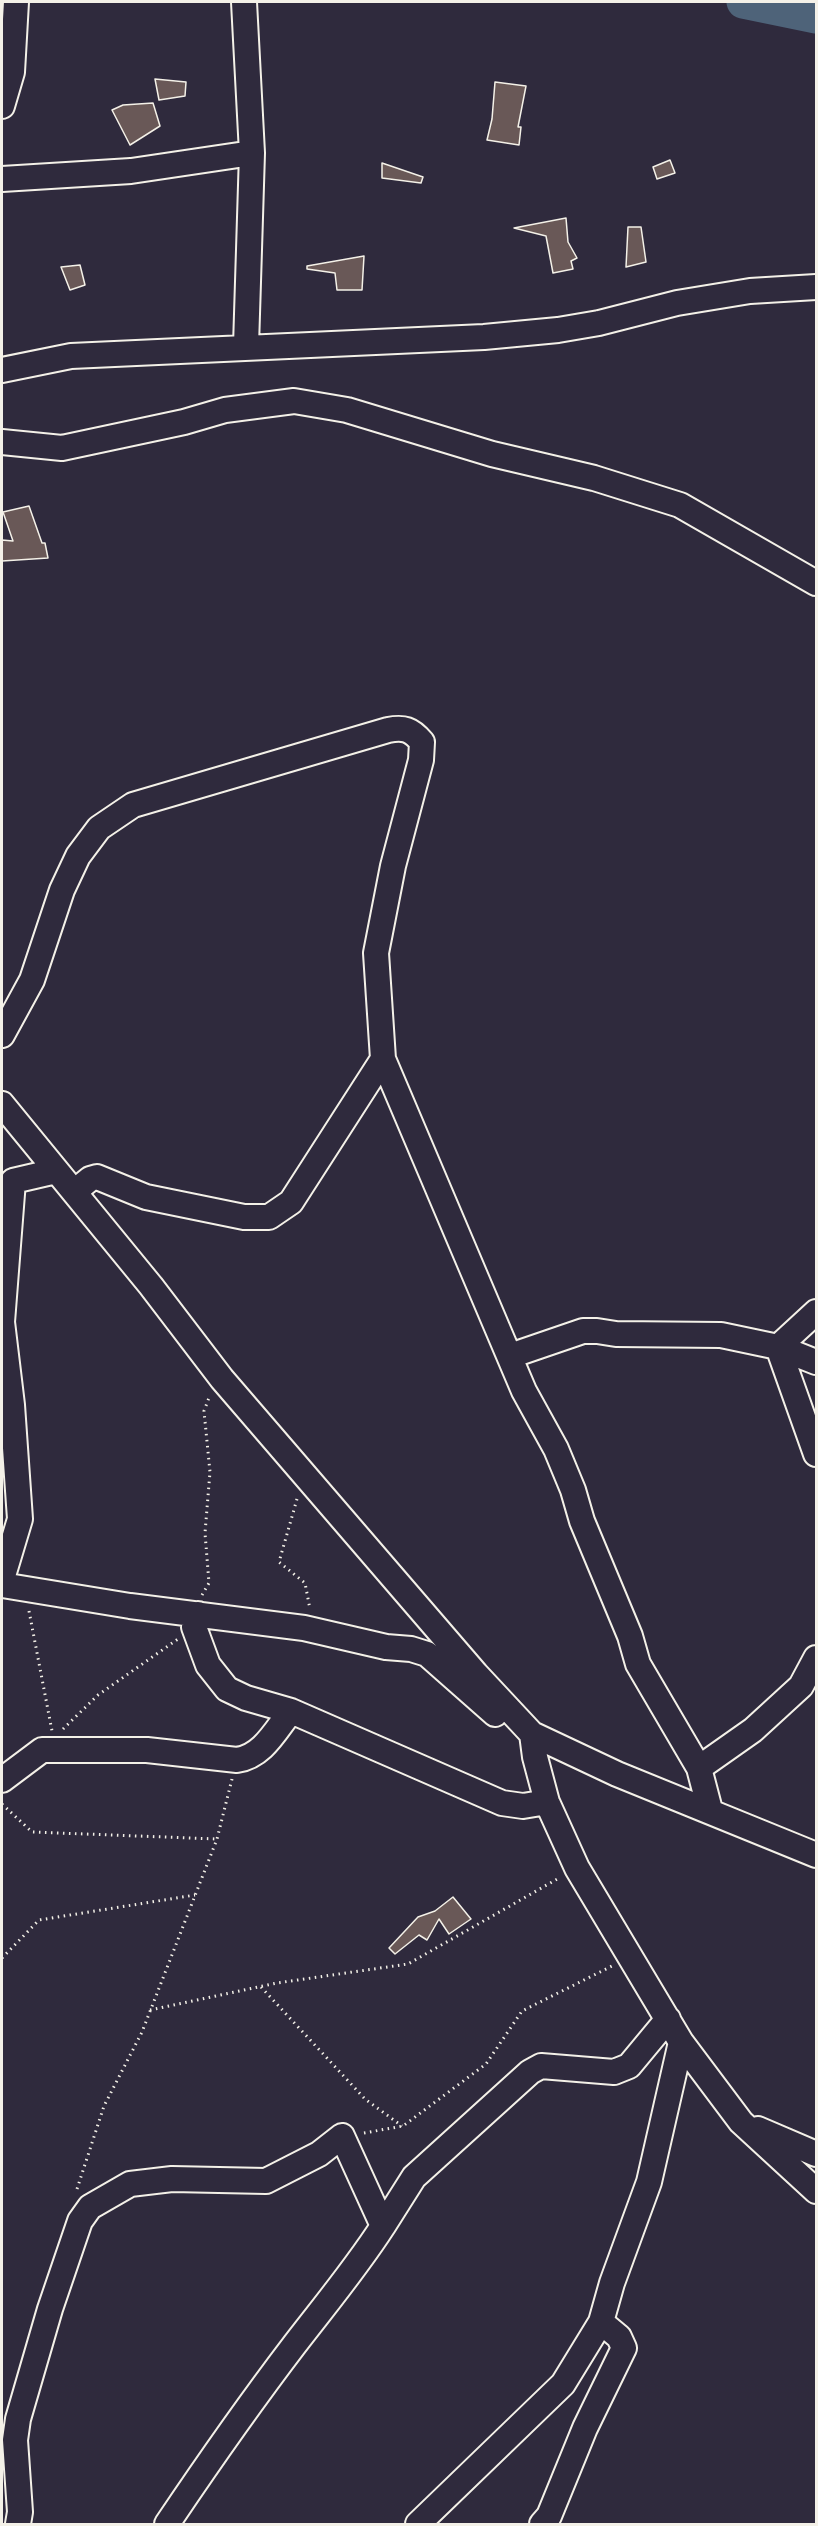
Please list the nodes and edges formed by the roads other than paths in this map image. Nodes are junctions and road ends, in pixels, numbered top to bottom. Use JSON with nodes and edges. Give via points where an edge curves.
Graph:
{"nodes":[{"id":1,"x":16,"y":2,"type":"edge"},
{"id":2,"x":244,"y":2,"type":"edge"},
{"id":3,"x":7,"y":56,"type":"edge"},
{"id":4,"x":2,"y":106,"type":"edge"},
{"id":5,"x":252,"y":153,"type":"junction"},
{"id":6,"x":2,"y":179,"type":"edge"},
{"id":7,"x":816,"y":287,"type":"edge"},
{"id":8,"x":246,"y":346,"type":"junction"},
{"id":9,"x":2,"y":370,"type":"edge"},
{"id":10,"x":2,"y":442,"type":"edge"},
{"id":11,"x":816,"y":583,"type":"edge"},
{"id":12,"x":2,"y":1035,"type":"edge"},
{"id":13,"x":383,"y":1059,"type":"junction"},
{"id":14,"x":2,"y":1104,"type":"edge"},
{"id":15,"x":56,"y":1171,"type":"junction"},
{"id":16,"x":7,"y":1179,"type":"edge"},
{"id":17,"x":74,"y":1192,"type":"junction"},
{"id":18,"x":816,"y":1312,"type":"edge"},
{"id":19,"x":2,"y":1322,"type":"edge"},
{"id":20,"x":778,"y":1347,"type":"junction"},
{"id":21,"x":510,"y":1356,"type":"junction"},
{"id":22,"x":816,"y":1362,"type":"edge"},
{"id":23,"x":816,"y":1454,"type":"edge"},
{"id":24,"x":2,"y":1579,"type":"edge"},
{"id":25,"x":13,"y":1587,"type":"edge"},
{"id":26,"x":197,"y":1614,"type":"junction"},
{"id":27,"x":816,"y":1658,"type":"edge"},
{"id":28,"x":291,"y":1711,"type":"junction"},
{"id":29,"x":527,"y":1729,"type":"junction"},
{"id":30,"x":699,"y":1768,"type":"junction"},
{"id":31,"x":2,"y":1780,"type":"edge"},
{"id":32,"x":547,"y":1802,"type":"junction"},
{"id":33,"x":710,"y":1810,"type":"junction"},
{"id":34,"x":816,"y":1856,"type":"edge"},
{"id":35,"x":668,"y":2019,"type":"junction"},
{"id":36,"x":681,"y":2042,"type":"junction"},
{"id":37,"x":741,"y":2122,"type":"junction"},
{"id":38,"x":816,"y":2154,"type":"edge"},
{"id":39,"x":816,"y":2191,"type":"edge"},
{"id":40,"x":383,"y":2226,"type":"junction"},
{"id":41,"x":600,"y":2322,"type":"junction"},
{"id":42,"x":13,"y":2515,"type":"edge"},
{"id":43,"x":167,"y":2524,"type":"edge"},
{"id":44,"x":418,"y":2524,"type":"edge"},
{"id":45,"x":542,"y":2524,"type":"edge"}],
"edges":[{"from":1,"to":3,"type":"street"},
{"from":2,"to":5,"type":"street"},
{"from":3,"to":4,"type":"street","via":[[12,72]]},
{"from":5,"to":6,"type":"street","via":[[131,171]]},
{"from":5,"to":8,"type":"street"},
{"from":7,"to":8,"type":"street","via":[[729,295],[558,330],[484,337]]},
{"from":8,"to":9,"type":"street","via":[[70,356]]},
{"from":10,"to":11,"type":"street","via":[[62,448],[225,410],[294,401],[347,410],[680,505]]},
{"from":12,"to":13,"type":"street","via":[[32,980],[62,890],[78,856],[99,828],[133,805],[401,728],[412,730],[422,742],[376,953]]},
{"from":13,"to":17,"type":"street","via":[[291,1202],[269,1217],[244,1217],[146,1197],[97,1177]]},
{"from":13,"to":21,"type":"street"},
{"from":14,"to":15,"type":"street"},
{"from":15,"to":16,"type":"street"},
{"from":15,"to":17,"type":"street"},
{"from":16,"to":19,"type":"street"},
{"from":17,"to":29,"type":"street","via":[[218,1373]]},
{"from":18,"to":20,"type":"street"},
{"from":19,"to":24,"type":"street","via":[[20,1519]]},
{"from":20,"to":21,"type":"street","via":[[721,1335],[583,1331]]},
{"from":20,"to":22,"type":"street"},
{"from":20,"to":23,"type":"street"},
{"from":21,"to":30,"type":"street","via":[[556,1449],[638,1664]]},
{"from":25,"to":26,"type":"street"},
{"from":26,"to":28,"type":"street","via":[[208,1665],[227,1689]]},
{"from":26,"to":29,"type":"street","via":[[315,1631],[427,1654],[497,1716]]},
{"from":27,"to":30,"type":"street","via":[[801,1686],[753,1730]]},
{"from":28,"to":31,"type":"street","via":[[250,1758],[48,1744]]},
{"from":28,"to":32,"type":"street","via":[[502,1803],[523,1806]]},
{"from":29,"to":32,"type":"street"},
{"from":29,"to":33,"type":"street","via":[[617,1774]]},
{"from":30,"to":33,"type":"street"},
{"from":32,"to":35,"type":"street","via":[[577,1868]]},
{"from":33,"to":34,"type":"street"},
{"from":35,"to":36,"type":"street"},
{"from":35,"to":40,"type":"street","via":[[629,2066],[614,2072],[541,2066],[530,2072],[414,2177]]},
{"from":36,"to":37,"type":"street"},
{"from":36,"to":41,"type":"street","via":[[649,2182]]},
{"from":37,"to":38,"type":"street"},
{"from":37,"to":39,"type":"street"},
{"from":40,"to":42,"type":"street","via":[[342,2136],[319,2154],[266,2181],[172,2179],[130,2184],[90,2207],[80,2221],[50,2309],[18,2419]]},
{"from":40,"to":43,"type":"street","via":[[218,2448]]},
{"from":41,"to":44,"type":"street","via":[[563,2384]]},
{"from":41,"to":45,"type":"street","via":[[619,2337],[624,2348]]}]}
